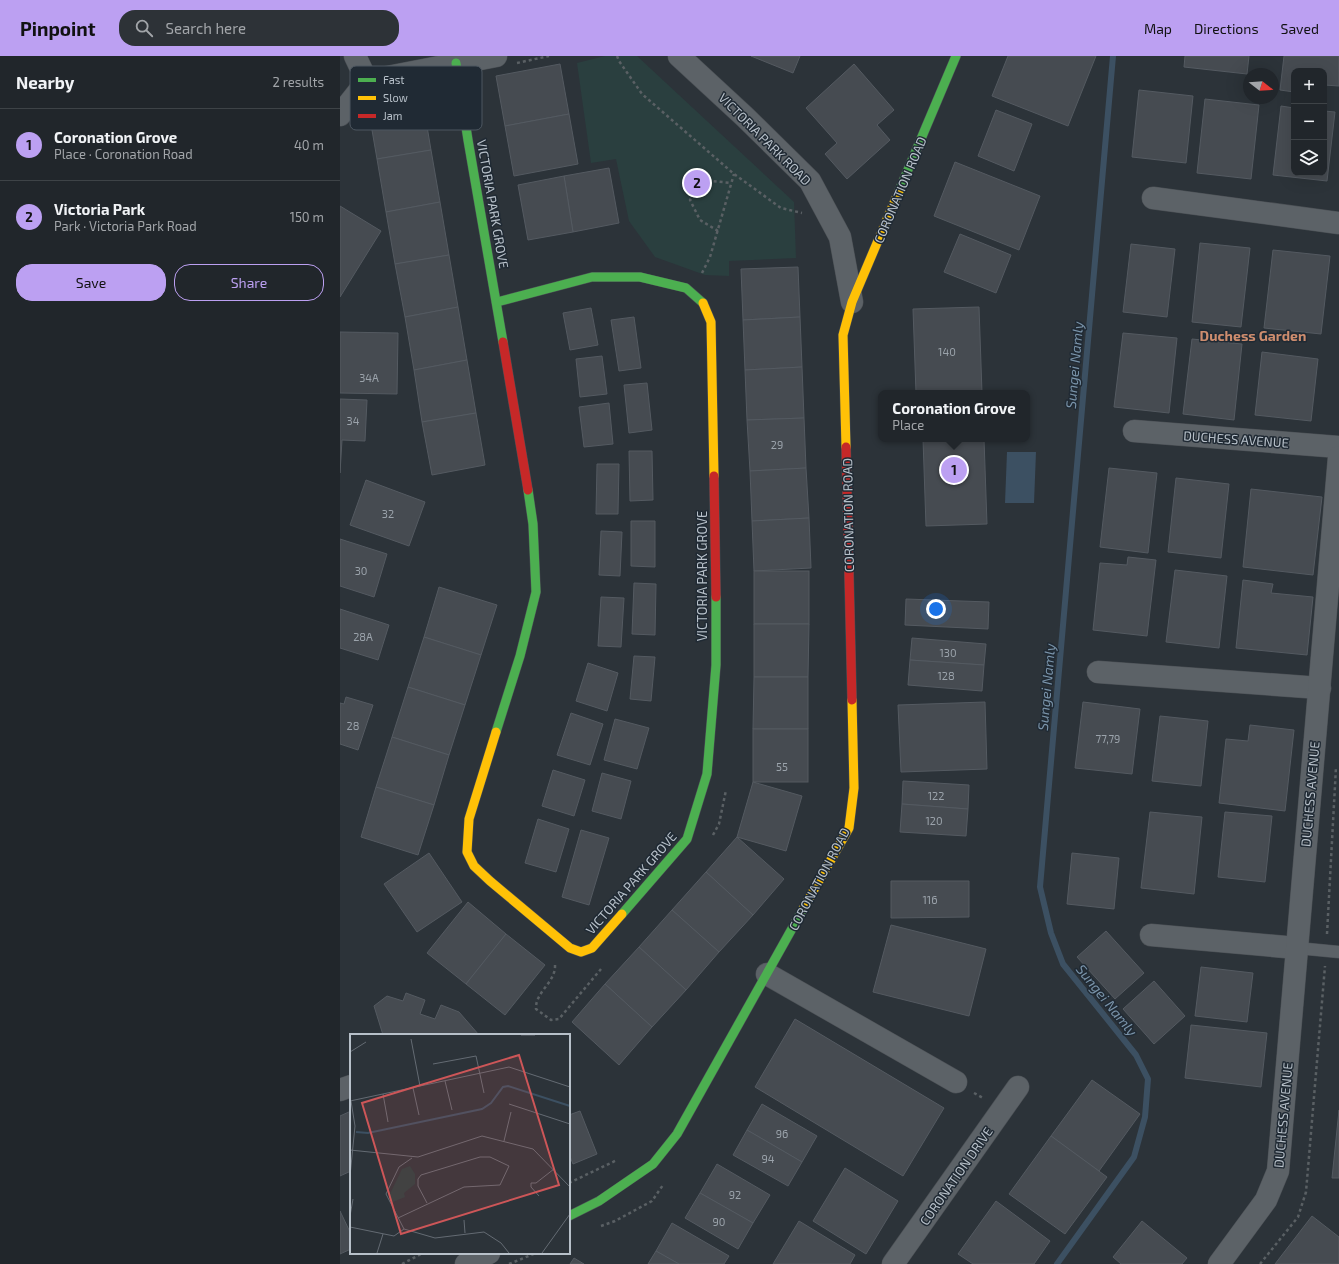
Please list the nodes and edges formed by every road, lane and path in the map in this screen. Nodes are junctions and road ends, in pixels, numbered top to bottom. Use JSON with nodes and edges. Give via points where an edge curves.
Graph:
{"nodes":[{"id":1,"x":355,"y":56,"type":"edge"},
{"id":2,"x":496,"y":56,"type":"edge"},
{"id":3,"x":617,"y":56,"type":"edge"},
{"id":4,"x":679,"y":56,"type":"edge"},
{"id":5,"x":956,"y":56,"type":"edge"},
{"id":6,"x":456,"y":63,"type":"junction"},
{"id":7,"x":360,"y":66,"type":"edge"},
{"id":8,"x":441,"y":66,"type":"edge"},
{"id":9,"x":456,"y":66,"type":"edge"},
{"id":10,"x":350,"y":102,"type":"edge"},
{"id":11,"x":340,"y":115,"type":"edge"},
{"id":12,"x":466,"y":130,"type":"edge"},
{"id":13,"x":734,"y":174,"type":"junction"},
{"id":14,"x":731,"y":183,"type":"junction"},
{"id":15,"x":1153,"y":198,"type":"dead end"},
{"id":16,"x":805,"y":213,"type":"dead end"},
{"id":17,"x":1339,"y":223,"type":"edge"},
{"id":18,"x":718,"y":231,"type":"junction"},
{"id":19,"x":700,"y":277,"type":"dead end"},
{"id":20,"x":497,"y":302,"type":"junction"},
{"id":21,"x":852,"y":302,"type":"junction"},
{"id":22,"x":1134,"y":431,"type":"dead end"},
{"id":23,"x":1339,"y":447,"type":"edge"},
{"id":24,"x":1339,"y":458,"type":"edge"},
{"id":25,"x":1337,"y":505,"type":"edge"},
{"id":26,"x":1098,"y":672,"type":"dead end"},
{"id":27,"x":1320,"y":688,"type":"junction"},
{"id":28,"x":1337,"y":762,"type":"dead end"},
{"id":29,"x":727,"y":787,"type":"dead end"},
{"id":30,"x":712,"y":837,"type":"dead end"},
{"id":31,"x":1152,"y":935,"type":"dead end"},
{"id":32,"x":1297,"y":948,"type":"junction"},
{"id":33,"x":1326,"y":951,"type":"junction"},
{"id":34,"x":1339,"y":952,"type":"edge"},
{"id":35,"x":554,"y":960,"type":"dead end"},
{"id":36,"x":604,"y":966,"type":"dead end"},
{"id":37,"x":767,"y":974,"type":"junction"},
{"id":38,"x":956,"y":1082,"type":"joint"},
{"id":39,"x":350,"y":1086,"type":"edge"},
{"id":40,"x":1018,"y":1087,"type":"dead end"},
{"id":41,"x":340,"y":1090,"type":"edge"},
{"id":42,"x":1003,"y":1109,"type":"junction"},
{"id":43,"x":622,"y":1158,"type":"dead end"},
{"id":44,"x":665,"y":1181,"type":"dead end"},
{"id":45,"x":570,"y":1183,"type":"edge"},
{"id":46,"x":570,"y":1216,"type":"edge"},
{"id":47,"x":596,"y":1229,"type":"dead end"},
{"id":48,"x":421,"y":1254,"type":"edge"},
{"id":49,"x":462,"y":1254,"type":"edge"},
{"id":50,"x":487,"y":1254,"type":"edge"},
{"id":51,"x":533,"y":1254,"type":"edge"},
{"id":52,"x":402,"y":1264,"type":"edge"},
{"id":53,"x":466,"y":1264,"type":"edge"},
{"id":54,"x":508,"y":1264,"type":"edge"},
{"id":55,"x":893,"y":1264,"type":"edge"},
{"id":56,"x":1219,"y":1264,"type":"edge"},
{"id":57,"x":1260,"y":1264,"type":"edge"}],
"edges":[{"from":1,"to":7,"type":"street"},
{"from":2,"to":6,"type":"street"},
{"from":3,"to":13,"type":"path","via":[[642,94]]},
{"from":4,"to":21,"type":"street","name":"VICTORIA PARK ROAD","via":[[810,181],[840,237]]},
{"from":5,"to":21,"type":"street","name":"CORONATION ROAD"},
{"from":6,"to":8,"type":"street"},
{"from":6,"to":9,"type":"street","name":"VICTORIA PARK GROVE"},
{"from":10,"to":11,"type":"street"},
{"from":12,"to":20,"type":"street","name":"VICTORIA PARK GROVE"},
{"from":13,"to":14,"type":"path"},
{"from":13,"to":16,"type":"path","via":[[781,208]]},
{"from":14,"to":18,"type":"path"},
{"from":14,"to":18,"type":"path","via":[[703,180],[690,200],[700,220]]},
{"from":15,"to":17,"type":"street"},
{"from":18,"to":19,"type":"path","via":[[710,257]]},
{"from":20,"to":20,"type":"street","name":"VICTORIA PARK GROVE","via":[[533,524],[536,592],[520,656],[469,819],[467,852],[474,866],[490,881],[570,948],[581,952],[592,948],[687,839],[706,774],[716,665],[711,322],[703,302],[686,288],[640,277],[592,277]]},
{"from":21,"to":37,"type":"street","name":"CORONATION ROAD","via":[[843,335],[854,788],[849,828]]},
{"from":22,"to":23,"type":"street","name":"DUCHESS AVENUE"},
{"from":24,"to":25,"type":"street","name":"DUCHESS AVENUE"},
{"from":25,"to":27,"type":"street","name":"DUCHESS AVENUE"},
{"from":26,"to":27,"type":"street"},
{"from":27,"to":32,"type":"street","name":"DUCHESS AVENUE"},
{"from":28,"to":33,"type":"path"},
{"from":29,"to":30,"type":"path","via":[[719,824]]},
{"from":31,"to":32,"type":"street"},
{"from":32,"to":33,"type":"lane"},
{"from":32,"to":56,"type":"street","name":"DUCHESS AVENUE","via":[[1278,1171],[1266,1200]]},
{"from":33,"to":34,"type":"lane"},
{"from":33,"to":57,"type":"path","via":[[1306,1192],[1298,1217]]},
{"from":35,"to":36,"type":"path","via":[[556,967],[553,977],[536,1003],[536,1009],[551,1020],[559,1019]]},
{"from":37,"to":38,"type":"street"},
{"from":37,"to":46,"type":"street","name":"CORONATION ROAD","via":[[677,1134],[653,1164],[599,1201]]},
{"from":38,"to":42,"type":"path"},
{"from":39,"to":41,"type":"street"},
{"from":40,"to":42,"type":"street","name":"CORONATION DRIVE"},
{"from":42,"to":55,"type":"street","name":"CORONATION DRIVE"},
{"from":43,"to":45,"type":"path"},
{"from":44,"to":47,"type":"path","via":[[652,1201]]},
{"from":48,"to":52,"type":"path"},
{"from":49,"to":53,"type":"street"},
{"from":50,"to":53,"type":"street"},
{"from":51,"to":54,"type":"path"}]}
